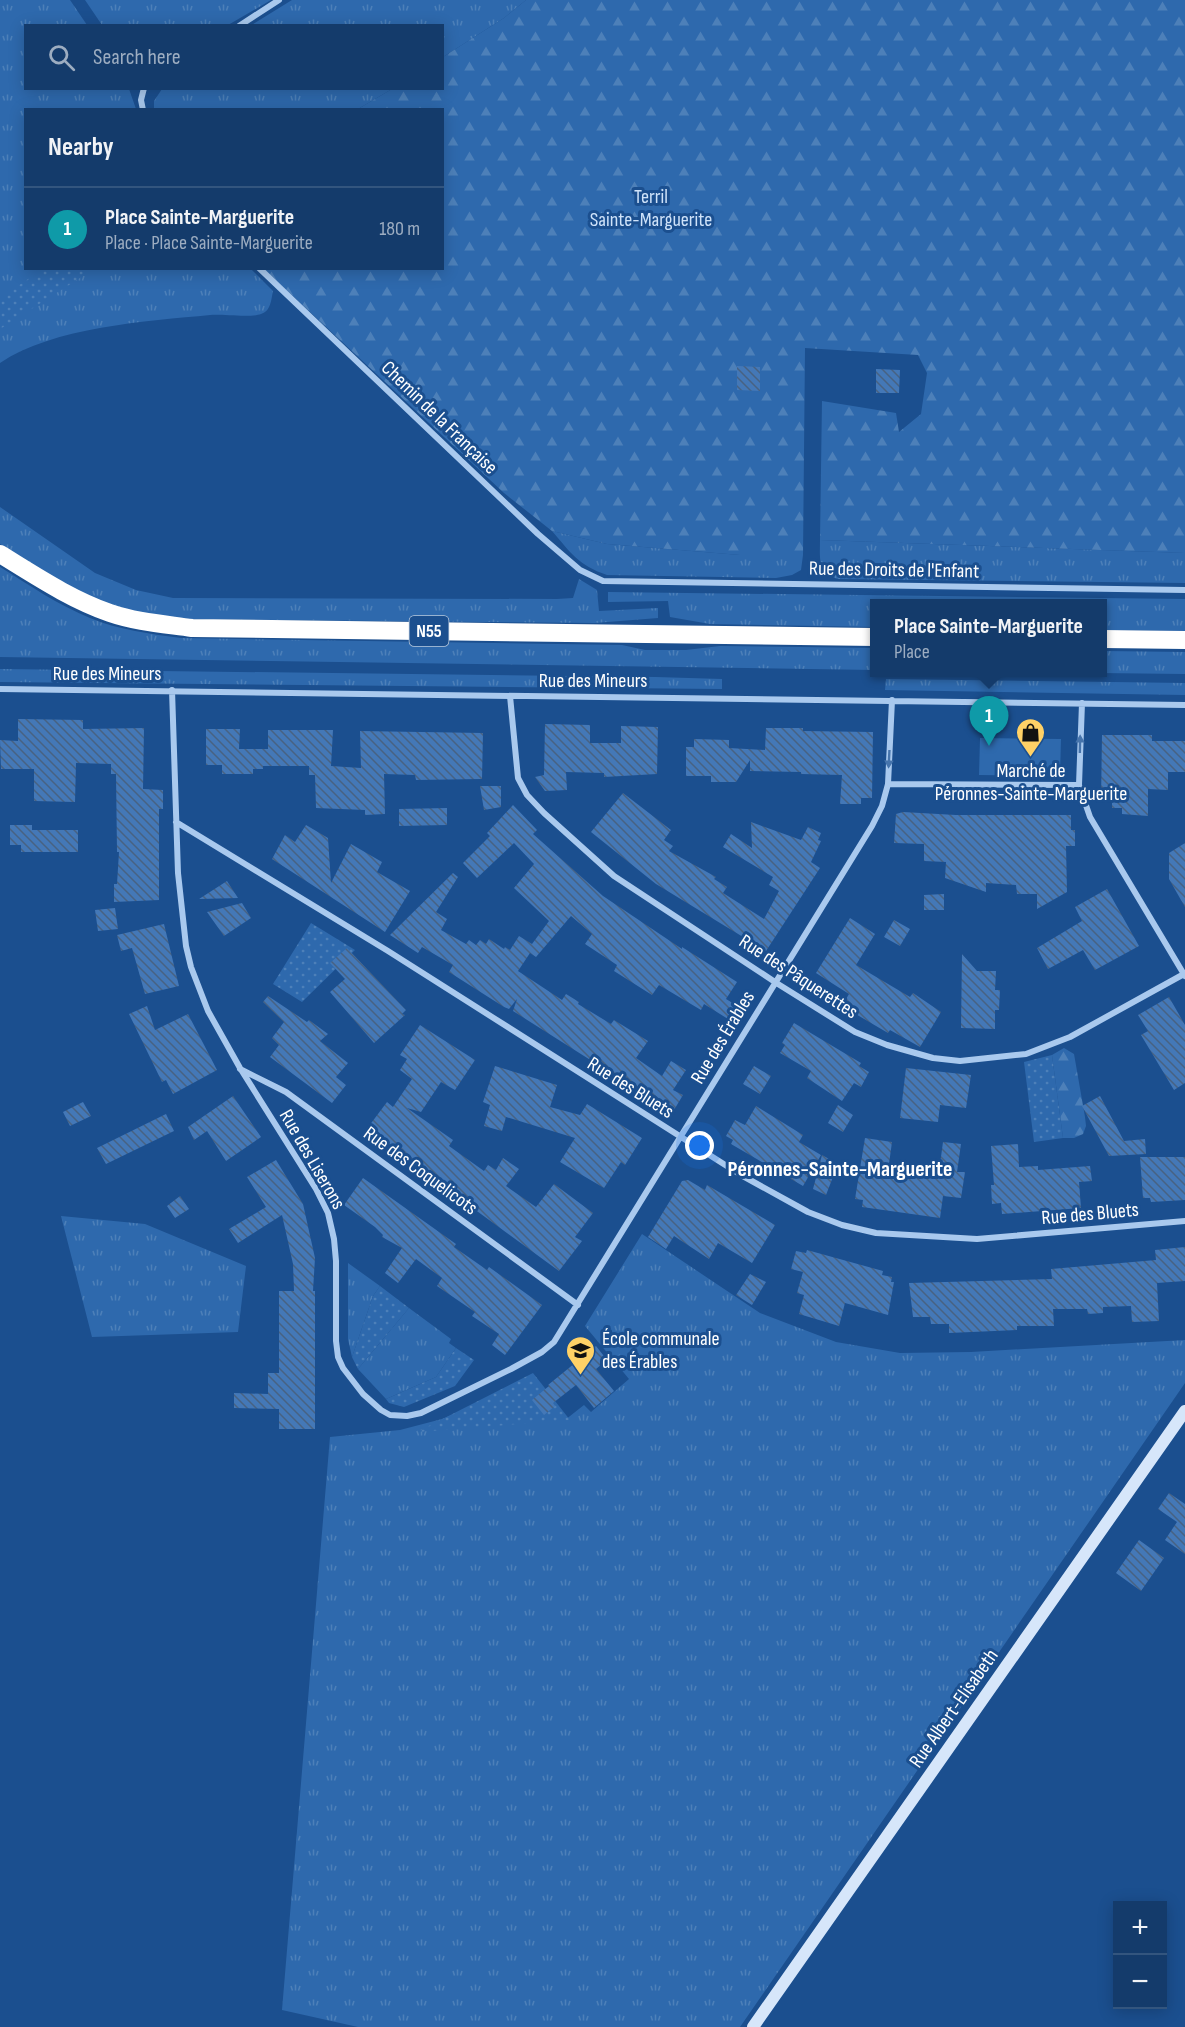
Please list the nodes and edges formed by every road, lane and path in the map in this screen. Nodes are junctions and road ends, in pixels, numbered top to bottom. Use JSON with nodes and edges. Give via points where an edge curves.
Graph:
{"nodes":[{"id":1,"x":279,"y":0,"type":"edge"},
{"id":2,"x":242,"y":24,"type":"edge"},
{"id":3,"x":144,"y":90,"type":"edge"},
{"id":4,"x":143,"y":108,"type":"edge"},
{"id":5,"x":261,"y":270,"type":"edge"},
{"id":6,"x":0,"y":554,"type":"edge"},
{"id":7,"x":603,"y":581,"type":"joint"},
{"id":8,"x":1185,"y":590,"type":"edge"},
{"id":9,"x":870,"y":636,"type":"edge"},
{"id":10,"x":1107,"y":639,"type":"edge"},
{"id":11,"x":1185,"y":640,"type":"edge"},
{"id":12,"x":0,"y":689,"type":"edge"},
{"id":13,"x":172,"y":690,"type":"junction"},
{"id":14,"x":510,"y":696,"type":"junction"},
{"id":15,"x":892,"y":700,"type":"junction"},
{"id":16,"x":1082,"y":703,"type":"junction"},
{"id":17,"x":1185,"y":705,"type":"edge"},
{"id":18,"x":888,"y":784,"type":"junction"},
{"id":19,"x":1079,"y":785,"type":"junction"},
{"id":20,"x":176,"y":822,"type":"junction"},
{"id":21,"x":1184,"y":975,"type":"edge"},
{"id":22,"x":775,"y":982,"type":"junction"},
{"id":23,"x":240,"y":1068,"type":"junction"},
{"id":24,"x":681,"y":1138,"type":"junction"},
{"id":25,"x":1185,"y":1221,"type":"edge"},
{"id":26,"x":578,"y":1305,"type":"junction"},
{"id":27,"x":1185,"y":1411,"type":"edge"},
{"id":28,"x":753,"y":2027,"type":"edge"}],
"edges":[{"from":1,"to":2,"type":"street"},
{"from":3,"to":4,"type":"street"},
{"from":5,"to":7,"type":"street","name":"Chemin de la Française","via":[[538,534],[580,570]]},
{"from":6,"to":9,"type":"highway","number":"N55","via":[[58,591],[111,613],[192,627]]},
{"from":7,"to":8,"type":"street","name":"Rue des Droits de l'Enfant"},
{"from":10,"to":11,"type":"highway"},
{"from":12,"to":13,"type":"street","name":"Rue des Mineurs"},
{"from":13,"to":14,"type":"street","name":"Rue des Mineurs"},
{"from":13,"to":20,"type":"street","name":"Rue des Liserons"},
{"from":14,"to":15,"type":"street","name":"Rue des Mineurs"},
{"from":14,"to":22,"type":"street","name":"Rue des Pâquerettes","via":[[518,778],[532,801],[614,876]]},
{"from":15,"to":16,"type":"street","name":"Rue des Mineurs"},
{"from":15,"to":18,"type":"street","name":"Rue des Érables","one_way":true},
{"from":16,"to":17,"type":"street","name":"Rue des Mineurs"},
{"from":19,"to":16,"type":"street","one_way":true},
{"from":18,"to":19,"type":"street"},
{"from":18,"to":22,"type":"street","name":"Rue des Érables","via":[[872,826]]},
{"from":19,"to":21,"type":"street","via":[[1090,817]]},
{"from":20,"to":23,"type":"street","name":"Rue des Liserons","via":[[179,883],[191,967],[208,1011]]},
{"from":20,"to":24,"type":"street","name":"Rue des Bluets","via":[[388,951]]},
{"from":21,"to":22,"type":"street","name":"Rue des Pâquerettes","via":[[1057,1043],[1026,1054],[960,1061],[933,1058],[855,1032]]},
{"from":22,"to":24,"type":"street","name":"Rue des Érables"},
{"from":23,"to":26,"type":"street","name":"Rue des Coquelicots","via":[[286,1092]]},
{"from":23,"to":26,"type":"street","name":"Rue des Liserons","via":[[327,1213],[336,1260],[338,1357],[351,1380],[381,1410],[408,1416],[421,1413],[512,1369],[554,1341]]},
{"from":24,"to":25,"type":"street","name":"Rue des Bluets","via":[[790,1203],[842,1225],[876,1233],[977,1239]]},
{"from":24,"to":26,"type":"street","name":"Rue des Érables"},
{"from":27,"to":28,"type":"street","name":"Rue Albert-Elisabeth"}]}
